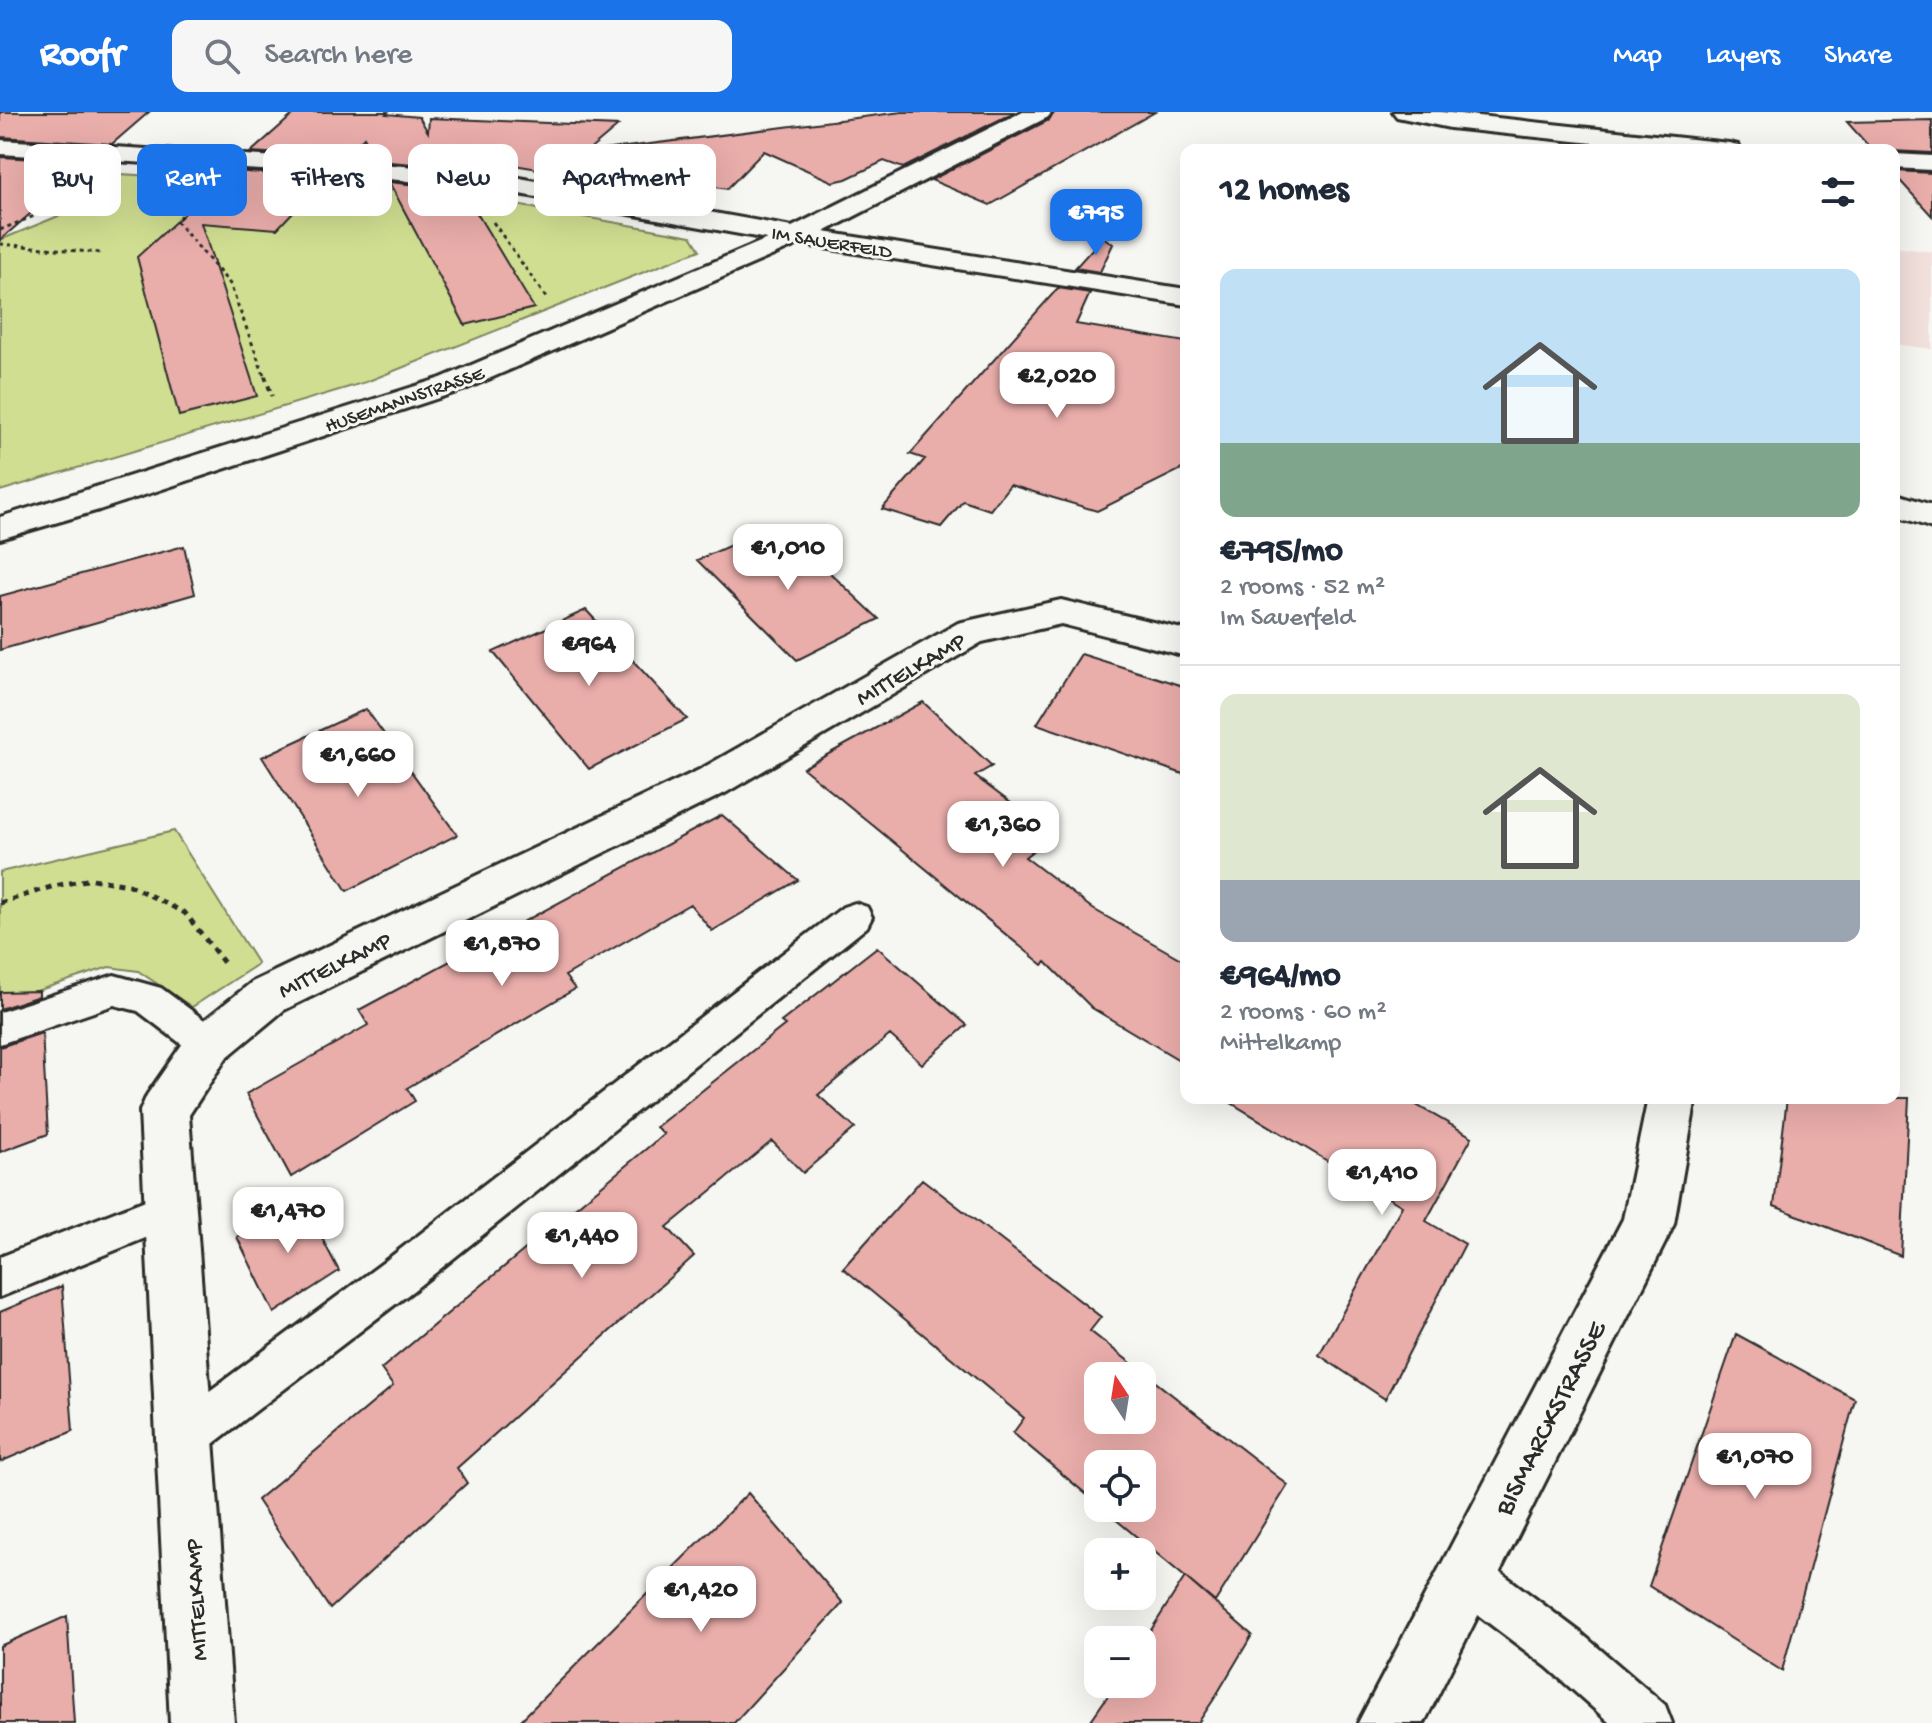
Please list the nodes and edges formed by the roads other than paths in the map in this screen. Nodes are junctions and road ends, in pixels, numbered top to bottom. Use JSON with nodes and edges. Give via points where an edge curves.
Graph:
{"nodes":[{"id":1,"x":1040,"y":112,"type":"edge"},
{"id":2,"x":1405,"y":112,"type":"edge"},
{"id":3,"x":1732,"y":125,"type":"dead end"},
{"id":4,"x":1671,"y":144,"type":"edge"},
{"id":5,"x":1737,"y":144,"type":"edge"},
{"id":6,"x":0,"y":147,"type":"edge"},
{"id":7,"x":1900,"y":161,"type":"edge"},
{"id":8,"x":1932,"y":163,"type":"edge"},
{"id":9,"x":796,"y":236,"type":"junction"},
{"id":10,"x":1180,"y":296,"type":"edge"},
{"id":11,"x":1900,"y":505,"type":"edge"},
{"id":12,"x":1932,"y":517,"type":"edge"},
{"id":13,"x":0,"y":528,"type":"edge"},
{"id":14,"x":1180,"y":642,"type":"edge"},
{"id":15,"x":855,"y":917,"type":"dead end"},
{"id":16,"x":0,"y":1028,"type":"edge"},
{"id":17,"x":209,"y":1044,"type":"junction"},
{"id":18,"x":1671,"y":1104,"type":"edge"},
{"id":19,"x":171,"y":1209,"type":"junction"},
{"id":20,"x":0,"y":1277,"type":"edge"},
{"id":21,"x":185,"y":1437,"type":"junction"},
{"id":22,"x":1466,"y":1576,"type":"junction"},
{"id":23,"x":202,"y":1723,"type":"edge"},
{"id":24,"x":1390,"y":1723,"type":"edge"},
{"id":25,"x":1647,"y":1723,"type":"edge"}],
"edges":[{"from":1,"to":9,"type":"street","name":"HUSEMANNSTRASSE"},
{"from":2,"to":4,"type":"street"},
{"from":3,"to":5,"type":"street"},
{"from":6,"to":9,"type":"street","name":"IM SAUERFELD","via":[[503,183]]},
{"from":7,"to":8,"type":"street"},
{"from":9,"to":10,"type":"street","name":"IM SAUERFELD"},
{"from":9,"to":13,"type":"street","name":"HUSEMANNSTRASSE","via":[[452,384]]},
{"from":11,"to":12,"type":"street"},
{"from":14,"to":17,"type":"street","name":"MITTELKAMP","via":[[1061,612],[971,632],[713,781],[268,996]]},
{"from":15,"to":21,"type":"lane","via":[[399,1276]]},
{"from":16,"to":17,"type":"lane","via":[[114,990],[148,999]]},
{"from":17,"to":19,"type":"street","name":"MITTELKAMP","via":[[164,1111]]},
{"from":18,"to":22,"type":"street","name":"BISMARCKSTRASSE","via":[[1648,1224]]},
{"from":19,"to":20,"type":"lane"},
{"from":19,"to":21,"type":"street","name":"MITTELKAMP"},
{"from":21,"to":23,"type":"street","name":"MITTELKAMP"},
{"from":22,"to":24,"type":"street","name":"BISMARCKSTRASSE"},
{"from":22,"to":25,"type":"lane","via":[[1564,1650]]}]}
